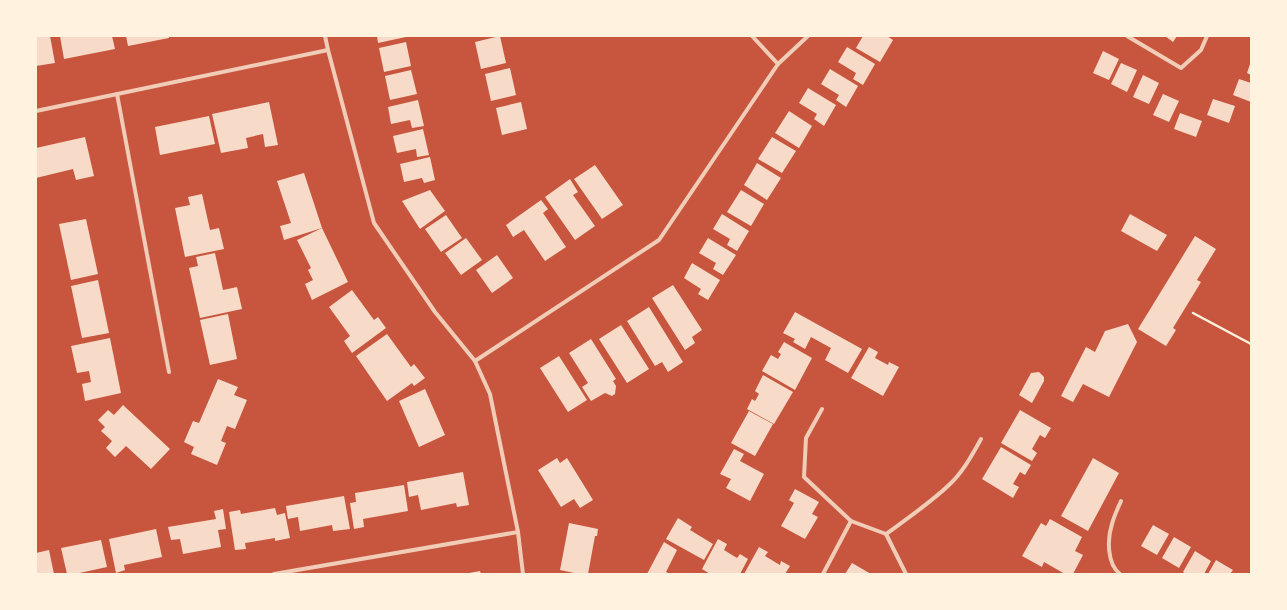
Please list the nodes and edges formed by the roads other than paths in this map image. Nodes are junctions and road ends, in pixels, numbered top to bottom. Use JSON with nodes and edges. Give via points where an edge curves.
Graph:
{"nodes":[{"id":1,"x":325,"y":36,"type":"edge"},
{"id":2,"x":752,"y":36,"type":"edge"},
{"id":3,"x":808,"y":36,"type":"edge"},
{"id":4,"x":1127,"y":36,"type":"edge"},
{"id":5,"x":1207,"y":36,"type":"edge"},
{"id":6,"x":328,"y":50,"type":"junction"},
{"id":7,"x":778,"y":64,"type":"junction"},
{"id":8,"x":117,"y":94,"type":"junction"},
{"id":9,"x":36,"y":111,"type":"edge"},
{"id":10,"x":475,"y":361,"type":"junction"},
{"id":11,"x":169,"y":372,"type":"dead end"},
{"id":12,"x":822,"y":409,"type":"dead end"},
{"id":13,"x":981,"y":439,"type":"dead end"},
{"id":14,"x":1121,"y":501,"type":"dead end"},
{"id":15,"x":851,"y":521,"type":"junction"},
{"id":16,"x":518,"y":532,"type":"junction"},
{"id":17,"x":886,"y":534,"type":"junction"},
{"id":18,"x":274,"y":574,"type":"edge"},
{"id":19,"x":523,"y":574,"type":"edge"},
{"id":20,"x":823,"y":574,"type":"edge"},
{"id":21,"x":906,"y":574,"type":"edge"},
{"id":22,"x":1120,"y":574,"type":"edge"}],
"edges":[{"from":1,"to":6,"type":"street"},
{"from":2,"to":7,"type":"street"},
{"from":3,"to":7,"type":"street"},
{"from":4,"to":5,"type":"street","via":[[1181,68],[1201,50]]},
{"from":6,"to":8,"type":"street"},
{"from":6,"to":10,"type":"street","via":[[374,223],[435,312]]},
{"from":7,"to":10,"type":"street","via":[[659,240]]},
{"from":8,"to":9,"type":"street"},
{"from":8,"to":11,"type":"street"},
{"from":10,"to":16,"type":"street","via":[[490,394]]},
{"from":12,"to":15,"type":"street","via":[[806,438],[804,477]]},
{"from":13,"to":17,"type":"street","via":[[963,469],[950,484],[920,510]]},
{"from":14,"to":22,"type":"street","via":[[1111,525],[1109,553]]},
{"from":15,"to":17,"type":"street"},
{"from":15,"to":20,"type":"street"},
{"from":16,"to":18,"type":"street"},
{"from":16,"to":19,"type":"street"},
{"from":17,"to":21,"type":"street"}]}
